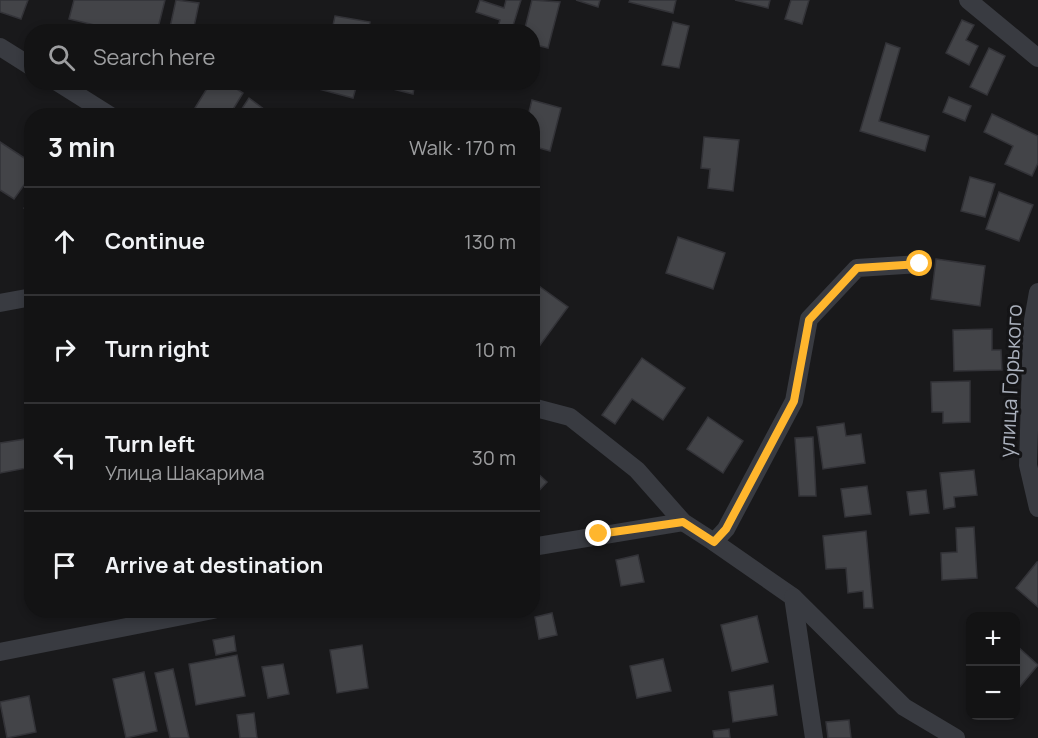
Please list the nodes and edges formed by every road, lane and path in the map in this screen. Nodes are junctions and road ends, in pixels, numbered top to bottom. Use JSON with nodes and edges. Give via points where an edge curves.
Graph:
{"nodes":[{"id":1,"x":968,"y":0,"type":"edge"},
{"id":2,"x":0,"y":47,"type":"edge"},
{"id":3,"x":1038,"y":58,"type":"edge"},
{"id":4,"x":24,"y":62,"type":"edge"},
{"id":5,"x":70,"y":90,"type":"edge"},
{"id":6,"x":98,"y":108,"type":"edge"},
{"id":7,"x":920,"y":264,"type":"dead end"},
{"id":8,"x":1038,"y":292,"type":"edge"},
{"id":9,"x":24,"y":298,"type":"edge"},
{"id":10,"x":0,"y":303,"type":"edge"},
{"id":11,"x":540,"y":409,"type":"edge"},
{"id":12,"x":1038,"y":507,"type":"edge"},
{"id":13,"x":683,"y":522,"type":"junction"},
{"id":14,"x":714,"y":542,"type":"junction"},
{"id":15,"x":540,"y":547,"type":"edge"},
{"id":16,"x":793,"y":597,"type":"junction"},
{"id":17,"x":172,"y":618,"type":"edge"},
{"id":18,"x":0,"y":652,"type":"edge"},
{"id":19,"x":814,"y":738,"type":"edge"},
{"id":20,"x":956,"y":738,"type":"edge"}],
"edges":[{"from":1,"to":3,"type":"street"},
{"from":2,"to":4,"type":"street"},
{"from":5,"to":6,"type":"street"},
{"from":7,"to":14,"type":"street","via":[[857,268],[809,320],[794,401],[726,529]]},
{"from":8,"to":12,"type":"street","name":"улица Горького","via":[[1032,326],[1028,465]]},
{"from":9,"to":10,"type":"street"},
{"from":11,"to":13,"type":"street","via":[[570,417],[637,470]]},
{"from":13,"to":14,"type":"street"},
{"from":13,"to":15,"type":"street"},
{"from":14,"to":16,"type":"street"},
{"from":16,"to":19,"type":"street"},
{"from":16,"to":20,"type":"street","via":[[904,707]]},
{"from":17,"to":18,"type":"street"}]}
